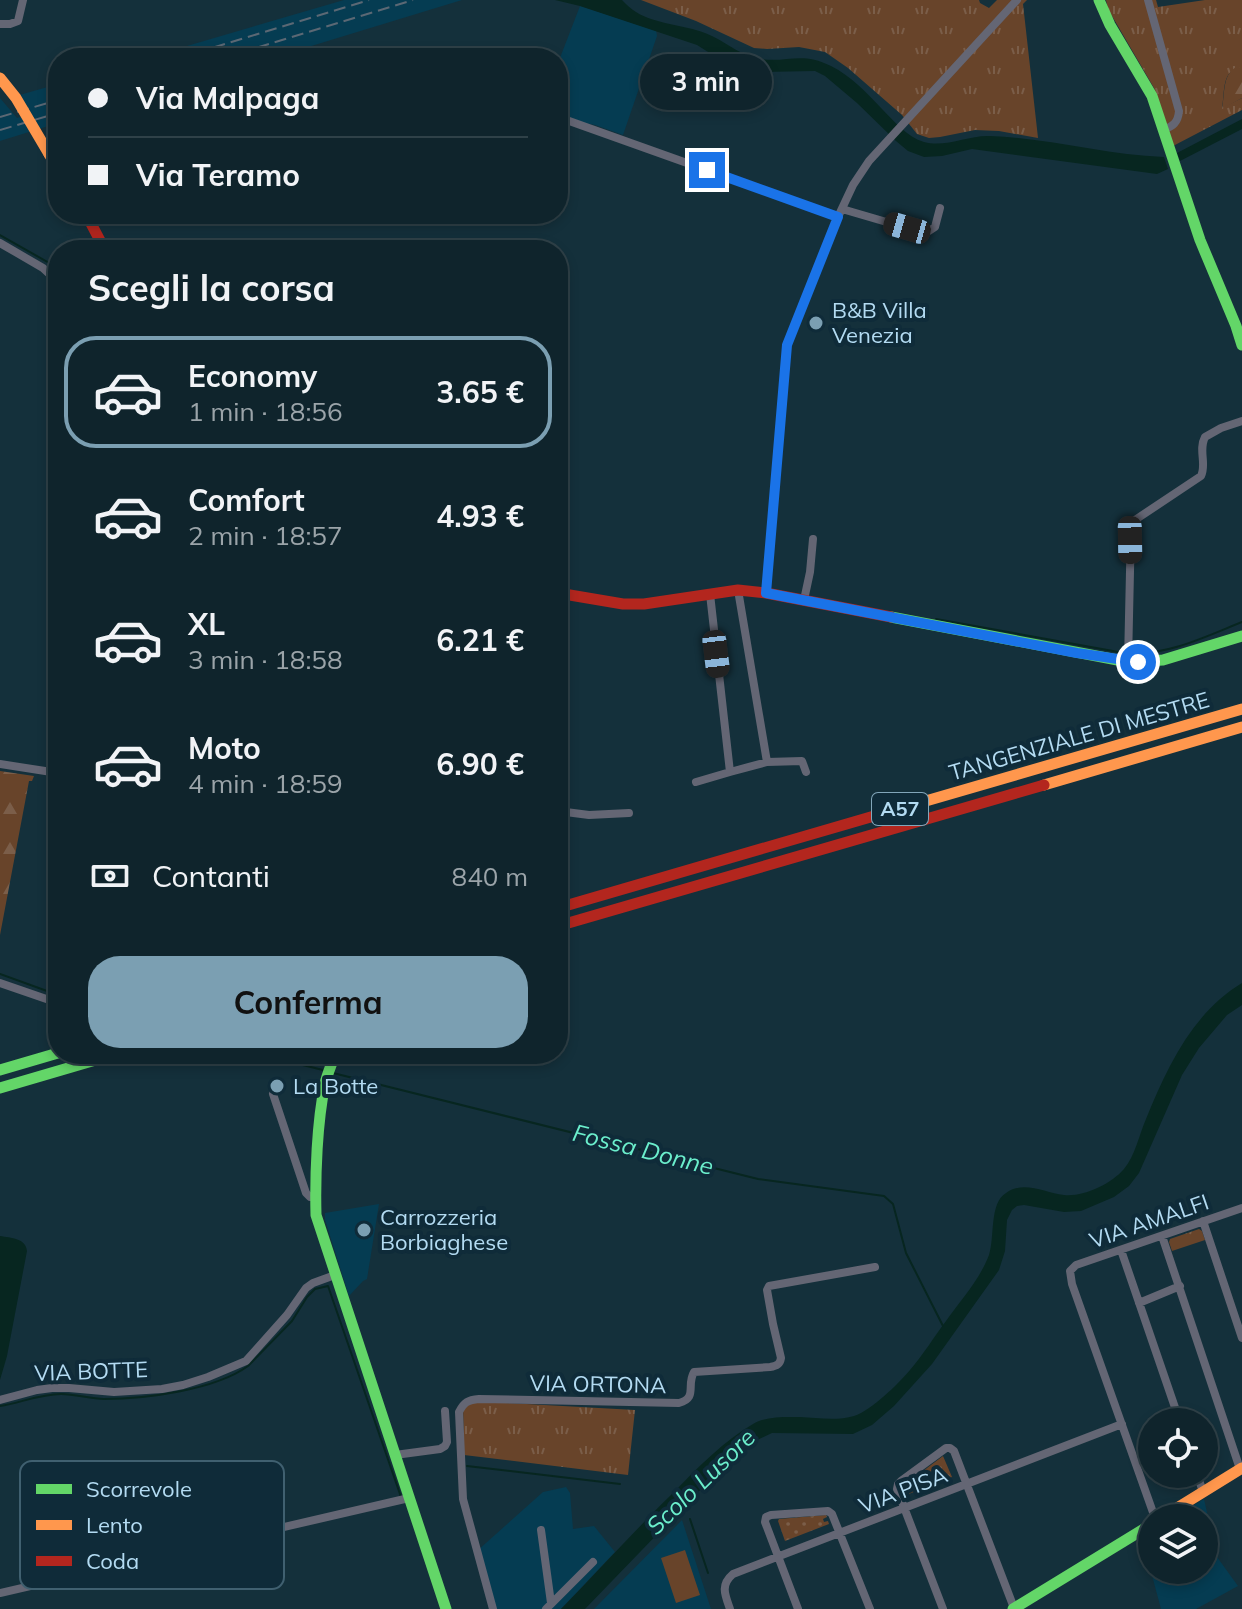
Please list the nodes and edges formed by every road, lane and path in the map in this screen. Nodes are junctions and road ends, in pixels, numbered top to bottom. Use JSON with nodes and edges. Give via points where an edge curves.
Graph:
{"nodes":[{"id":1,"x":23,"y":0,"type":"edge"},
{"id":2,"x":1017,"y":0,"type":"edge"},
{"id":3,"x":1099,"y":0,"type":"edge"},
{"id":4,"x":1148,"y":0,"type":"edge"},
{"id":5,"x":0,"y":24,"type":"edge"},
{"id":6,"x":0,"y":78,"type":"edge"},
{"id":7,"x":568,"y":120,"type":"edge"},
{"id":8,"x":1163,"y":130,"type":"junction"},
{"id":9,"x":48,"y":152,"type":"edge"},
{"id":10,"x":940,"y":208,"type":"dead end"},
{"id":11,"x":840,"y":213,"type":"junction"},
{"id":12,"x":0,"y":243,"type":"edge"},
{"id":13,"x":48,"y":273,"type":"edge"},
{"id":14,"x":1242,"y":345,"type":"edge"},
{"id":15,"x":1242,"y":421,"type":"edge"},
{"id":16,"x":813,"y":539,"type":"dead end"},
{"id":17,"x":738,"y":590,"type":"junction"},
{"id":18,"x":766,"y":593,"type":"junction"},
{"id":19,"x":710,"y":594,"type":"junction"},
{"id":20,"x":568,"y":595,"type":"edge"},
{"id":21,"x":804,"y":600,"type":"junction"},
{"id":22,"x":1242,"y":636,"type":"edge"},
{"id":23,"x":1129,"y":656,"type":"junction"},
{"id":24,"x":1242,"y":709,"type":"edge"},
{"id":25,"x":1242,"y":727,"type":"edge"},
{"id":26,"x":767,"y":762,"type":"junction"},
{"id":27,"x":0,"y":764,"type":"edge"},
{"id":28,"x":48,"y":771,"type":"edge"},
{"id":29,"x":730,"y":772,"type":"junction"},
{"id":30,"x":806,"y":772,"type":"dead end"},
{"id":31,"x":696,"y":782,"type":"dead end"},
{"id":32,"x":568,"y":812,"type":"edge"},
{"id":33,"x":629,"y":813,"type":"dead end"},
{"id":34,"x":568,"y":905,"type":"edge"},
{"id":35,"x":568,"y":923,"type":"edge"},
{"id":36,"x":0,"y":983,"type":"edge"},
{"id":37,"x":48,"y":1000,"type":"edge"},
{"id":38,"x":48,"y":1056,"type":"edge"},
{"id":39,"x":82,"y":1064,"type":"edge"},
{"id":40,"x":331,"y":1064,"type":"edge"},
{"id":41,"x":0,"y":1070,"type":"edge"},
{"id":42,"x":0,"y":1088,"type":"edge"},
{"id":43,"x":273,"y":1094,"type":"dead end"},
{"id":44,"x":315,"y":1197,"type":"junction"},
{"id":45,"x":1242,"y":1208,"type":"edge"},
{"id":46,"x":1203,"y":1221,"type":"junction"},
{"id":47,"x":1162,"y":1236,"type":"junction"},
{"id":48,"x":1121,"y":1250,"type":"junction"},
{"id":49,"x":875,"y":1267,"type":"dead end"},
{"id":50,"x":335,"y":1275,"type":"junction"},
{"id":51,"x":1180,"y":1286,"type":"junction"},
{"id":52,"x":1139,"y":1303,"type":"junction"},
{"id":53,"x":1242,"y":1338,"type":"edge"},
{"id":54,"x":0,"y":1400,"type":"edge"},
{"id":55,"x":1175,"y":1408,"type":"edge"},
{"id":56,"x":445,"y":1411,"type":"dead end"},
{"id":57,"x":1122,"y":1424,"type":"junction"},
{"id":58,"x":395,"y":1455,"type":"junction"},
{"id":59,"x":1241,"y":1468,"type":"edge"},
{"id":60,"x":967,"y":1485,"type":"junction"},
{"id":61,"x":1202,"y":1488,"type":"edge"},
{"id":62,"x":1203,"y":1492,"type":"junction"},
{"id":63,"x":409,"y":1498,"type":"junction"},
{"id":64,"x":1153,"y":1504,"type":"edge"},
{"id":65,"x":1182,"y":1504,"type":"edge"},
{"id":66,"x":904,"y":1508,"type":"junction"},
{"id":67,"x":284,"y":1527,"type":"edge"},
{"id":68,"x":541,"y":1530,"type":"dead end"},
{"id":69,"x":840,"y":1533,"type":"junction"},
{"id":70,"x":1138,"y":1533,"type":"edge"},
{"id":71,"x":778,"y":1557,"type":"junction"},
{"id":72,"x":593,"y":1562,"type":"dead end"},
{"id":73,"x":20,"y":1588,"type":"edge"},
{"id":74,"x":0,"y":1593,"type":"edge"},
{"id":75,"x":549,"y":1606,"type":"edge"},
{"id":76,"x":446,"y":1609,"type":"edge"},
{"id":77,"x":493,"y":1609,"type":"edge"},
{"id":78,"x":730,"y":1609,"type":"edge"},
{"id":79,"x":798,"y":1609,"type":"edge"},
{"id":80,"x":870,"y":1609,"type":"edge"},
{"id":81,"x":943,"y":1609,"type":"edge"},
{"id":82,"x":1014,"y":1609,"type":"edge"}],
"edges":[{"from":1,"to":5,"type":"street","via":[[18,21]]},
{"from":2,"to":11,"type":"street","via":[[869,161]]},
{"from":3,"to":8,"type":"main road","via":[[1152,96]]},
{"from":4,"to":8,"type":"street","via":[[1179,111],[1173,126]]},
{"from":6,"to":9,"type":"main road","bridge":true},
{"from":7,"to":11,"type":"street"},
{"from":8,"to":14,"type":"main road"},
{"from":10,"to":11,"type":"street","via":[[929,231]]},
{"from":11,"to":18,"type":"street","via":[[787,345]]},
{"from":12,"to":13,"type":"street"},
{"from":15,"to":23,"type":"street","via":[[1205,437],[1201,476],[1131,526]]},
{"from":16,"to":21,"type":"street"},
{"from":17,"to":18,"type":"main road"},
{"from":17,"to":19,"type":"main road"},
{"from":17,"to":26,"type":"street"},
{"from":18,"to":21,"type":"main road"},
{"from":19,"to":20,"type":"main road","via":[[644,604]]},
{"from":19,"to":29,"type":"street"},
{"from":21,"to":23,"type":"main road","via":[[1077,653]]},
{"from":22,"to":23,"type":"main road","via":[[1163,660]]},
{"from":24,"to":34,"type":"main road","name":"TANGENZIALE DI MESTRE","number":"A57"},
{"from":25,"to":35,"type":"main road","name":"TANGENZIALE DI MESTRE","number":"A57"},
{"from":26,"to":29,"type":"street"},
{"from":26,"to":30,"type":"street","via":[[802,761]]},
{"from":27,"to":28,"type":"street"},
{"from":29,"to":31,"type":"street"},
{"from":32,"to":33,"type":"street"},
{"from":36,"to":37,"type":"street"},
{"from":38,"to":41,"type":"main road"},
{"from":39,"to":42,"type":"main road"},
{"from":40,"to":44,"type":"main road","via":[[319,1127]]},
{"from":43,"to":44,"type":"street","via":[[306,1193]]},
{"from":44,"to":50,"type":"main road"},
{"from":45,"to":46,"type":"street","name":"VIA AMALFI"},
{"from":46,"to":47,"type":"street","name":"VIA AMALFI"},
{"from":46,"to":53,"type":"street"},
{"from":47,"to":48,"type":"street","name":"VIA AMALFI"},
{"from":47,"to":51,"type":"street"},
{"from":48,"to":52,"type":"street"},
{"from":48,"to":57,"type":"street","name":"VIA AMALFI","via":[[1070,1271]]},
{"from":49,"to":77,"type":"street","name":"VIA ORTONA","via":[[769,1286],[780,1363],[694,1372],[691,1394],[684,1402],[479,1399],[463,1404],[463,1499]]},
{"from":50,"to":54,"type":"street","name":"VIA BOTTE","via":[[306,1288],[246,1361],[208,1377],[162,1389],[52,1388]]},
{"from":50,"to":58,"type":"main road"},
{"from":51,"to":52,"type":"street"},
{"from":51,"to":59,"type":"street"},
{"from":52,"to":55,"type":"street"},
{"from":56,"to":58,"type":"street","via":[[445,1446]]},
{"from":57,"to":60,"type":"street","name":"VIA PISA"},
{"from":57,"to":64,"type":"street"},
{"from":58,"to":63,"type":"main road"},
{"from":59,"to":62,"type":"main road"},
{"from":60,"to":66,"type":"street","name":"VIA PISA"},
{"from":60,"to":66,"type":"street","via":[[954,1451],[946,1448],[898,1484]]},
{"from":60,"to":82,"type":"street"},
{"from":61,"to":62,"type":"street"},
{"from":62,"to":65,"type":"main road"},
{"from":63,"to":67,"type":"street"},
{"from":63,"to":76,"type":"main road"},
{"from":66,"to":69,"type":"street","name":"VIA PISA"},
{"from":66,"to":81,"type":"street"},
{"from":68,"to":75,"type":"street"},
{"from":69,"to":71,"type":"street","name":"VIA PISA"},
{"from":69,"to":71,"type":"street","via":[[828,1511],[771,1515],[765,1522]]},
{"from":69,"to":80,"type":"street"},
{"from":70,"to":82,"type":"main road"},
{"from":71,"to":78,"type":"street","name":"VIA PISA","via":[[729,1577],[724,1591]]},
{"from":71,"to":79,"type":"street"},
{"from":72,"to":75,"type":"street"},
{"from":73,"to":74,"type":"street"}]}
